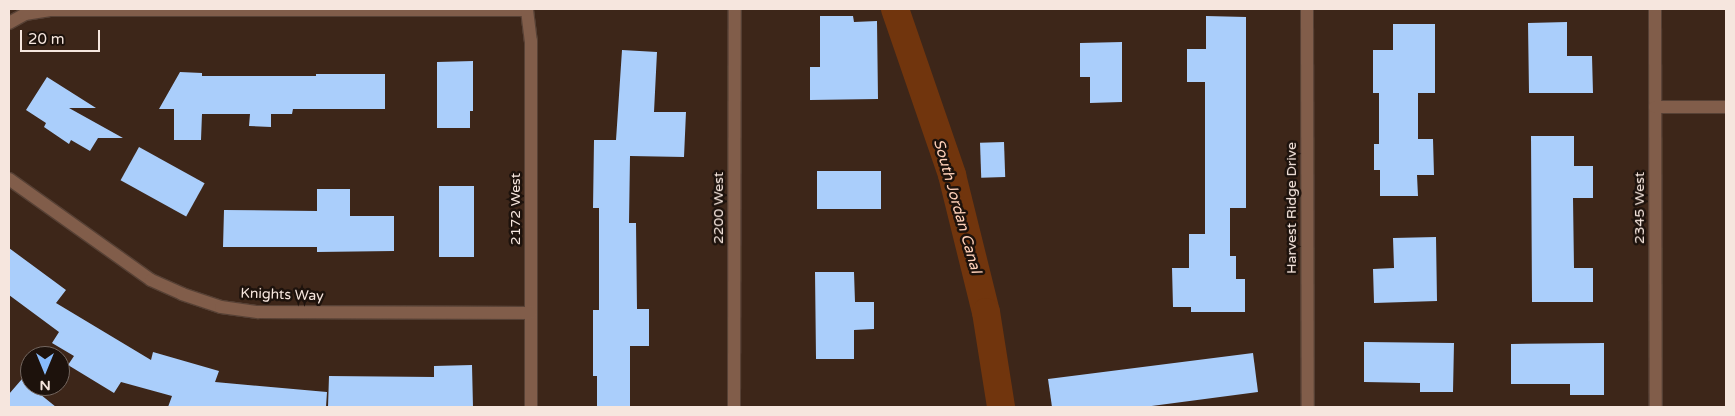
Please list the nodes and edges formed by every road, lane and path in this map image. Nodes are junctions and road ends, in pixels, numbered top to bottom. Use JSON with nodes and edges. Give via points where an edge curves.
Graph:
{"nodes":[{"id":1,"x":734,"y":9,"type":"edge"},
{"id":2,"x":1307,"y":9,"type":"edge"},
{"id":3,"x":1655,"y":9,"type":"edge"},
{"id":4,"x":9,"y":22,"type":"edge"},
{"id":5,"x":1655,"y":107,"type":"junction"},
{"id":6,"x":1726,"y":107,"type":"edge"},
{"id":7,"x":9,"y":179,"type":"edge"},
{"id":8,"x":531,"y":313,"type":"junction"},
{"id":9,"x":531,"y":407,"type":"edge"},
{"id":10,"x":734,"y":407,"type":"edge"},
{"id":11,"x":1308,"y":407,"type":"edge"},
{"id":12,"x":1656,"y":407,"type":"edge"}],
"edges":[{"from":1,"to":10,"type":"street","name":"2200 West"},
{"from":2,"to":11,"type":"street","name":"Harvest Ridge Drive"},
{"from":3,"to":5,"type":"street","name":"2345 West"},
{"from":4,"to":8,"type":"street","name":"2172 West","via":[[25,14],[49,10],[527,10],[532,41]]},
{"from":5,"to":6,"type":"street"},
{"from":5,"to":12,"type":"street","name":"2345 West"},
{"from":7,"to":8,"type":"street","name":"Knights Way","via":[[151,280],[221,306],[258,312]]},
{"from":8,"to":9,"type":"street","name":"2172 West"}]}
